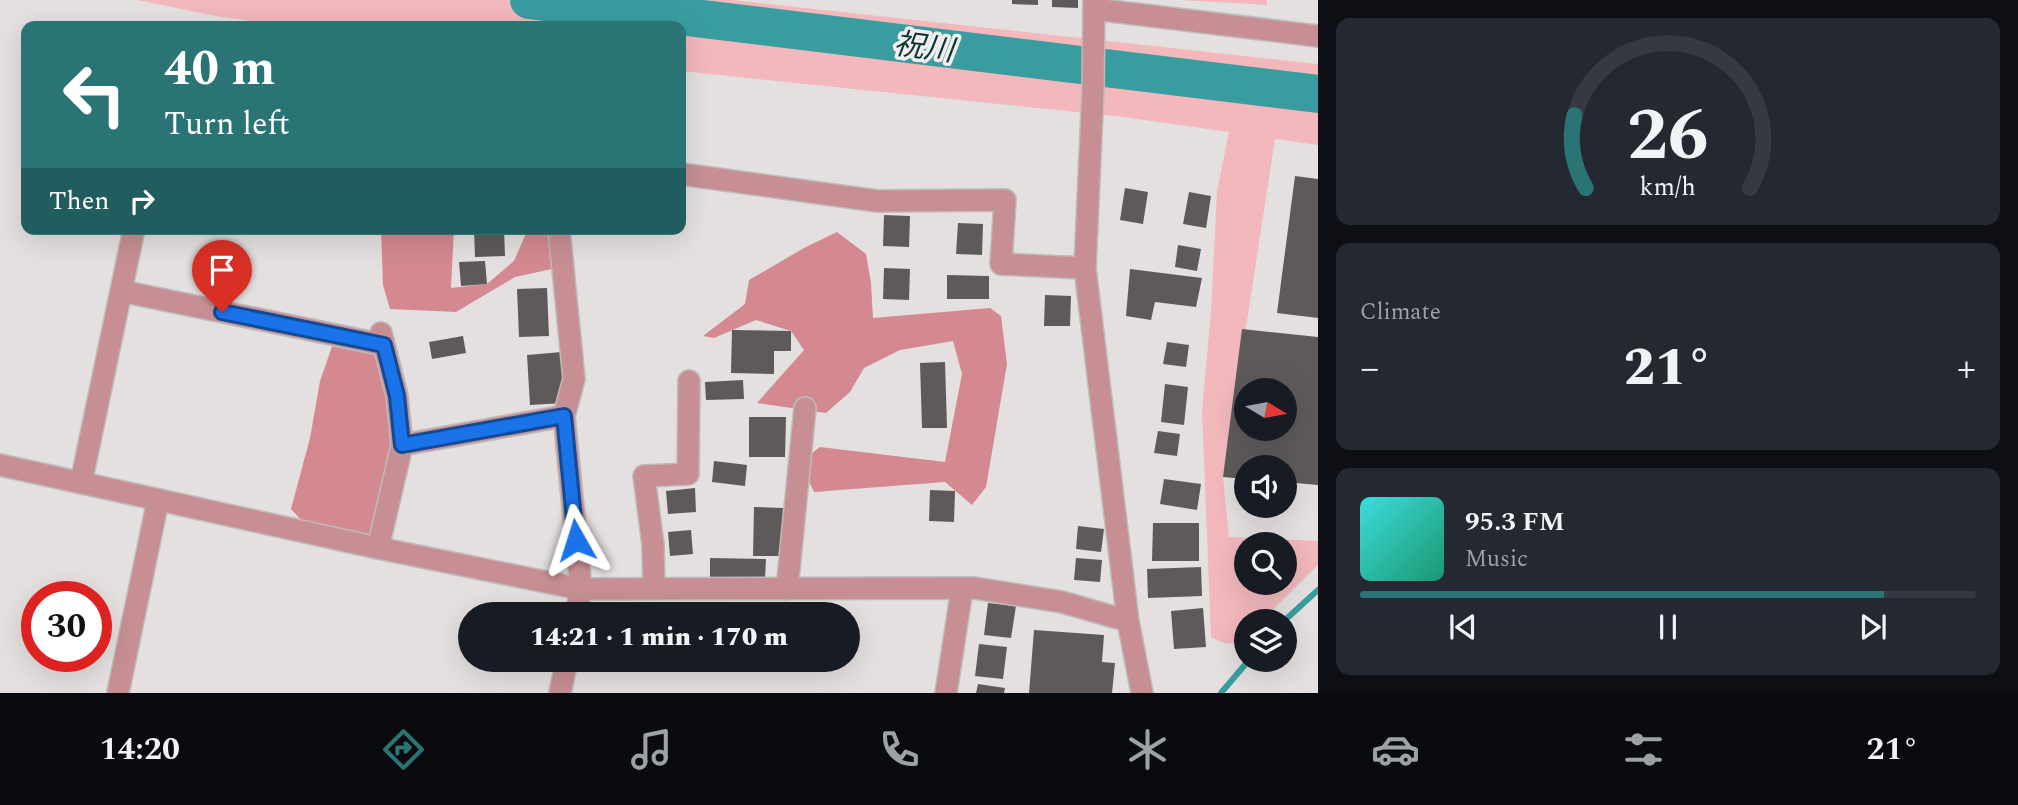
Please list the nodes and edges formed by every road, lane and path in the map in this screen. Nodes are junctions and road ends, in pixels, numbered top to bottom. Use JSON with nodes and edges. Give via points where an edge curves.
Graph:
{"nodes":[{"id":1,"x":1094,"y":5,"type":"edge"},
{"id":2,"x":1318,"y":36,"type":"edge"},
{"id":3,"x":686,"y":175,"type":"edge"},
{"id":4,"x":133,"y":235,"type":"edge"},
{"id":5,"x":560,"y":235,"type":"edge"},
{"id":6,"x":1085,"y":268,"type":"junction"},
{"id":7,"x":121,"y":291,"type":"junction"},
{"id":8,"x":689,"y":381,"type":"dead end"},
{"id":9,"x":805,"y":408,"type":"dead end"},
{"id":10,"x":564,"y":416,"type":"junction"},
{"id":11,"x":402,"y":445,"type":"junction"},
{"id":12,"x":0,"y":466,"type":"edge"},
{"id":13,"x":81,"y":483,"type":"junction"},
{"id":14,"x":158,"y":500,"type":"junction"},
{"id":15,"x":379,"y":548,"type":"junction"},
{"id":16,"x":581,"y":589,"type":"junction"},
{"id":17,"x":654,"y":589,"type":"junction"},
{"id":18,"x":787,"y":589,"type":"junction"},
{"id":19,"x":962,"y":589,"type":"junction"},
{"id":20,"x":578,"y":602,"type":"edge"},
{"id":21,"x":1128,"y":621,"type":"junction"},
{"id":22,"x":564,"y":672,"type":"edge"},
{"id":23,"x":118,"y":693,"type":"edge"},
{"id":24,"x":560,"y":693,"type":"edge"},
{"id":25,"x":946,"y":693,"type":"edge"},
{"id":26,"x":1142,"y":693,"type":"edge"}],
"edges":[{"from":1,"to":2,"type":"street"},
{"from":1,"to":6,"type":"street"},
{"from":3,"to":6,"type":"street","via":[[877,201],[1005,200],[1001,264]]},
{"from":4,"to":7,"type":"street"},
{"from":5,"to":10,"type":"street","via":[[574,379]]},
{"from":6,"to":21,"type":"street"},
{"from":7,"to":11,"type":"street","via":[[382,339],[397,396]]},
{"from":7,"to":13,"type":"street"},
{"from":8,"to":17,"type":"street","via":[[688,474],[644,476]]},
{"from":9,"to":18,"type":"street"},
{"from":10,"to":11,"type":"street"},
{"from":10,"to":16,"type":"street"},
{"from":11,"to":15,"type":"street"},
{"from":12,"to":13,"type":"street"},
{"from":13,"to":14,"type":"street"},
{"from":14,"to":15,"type":"street"},
{"from":14,"to":23,"type":"street"},
{"from":15,"to":16,"type":"street"},
{"from":16,"to":17,"type":"street"},
{"from":16,"to":20,"type":"street"},
{"from":17,"to":18,"type":"street"},
{"from":18,"to":19,"type":"street"},
{"from":19,"to":21,"type":"street","via":[[1062,602]]},
{"from":19,"to":25,"type":"street"},
{"from":21,"to":26,"type":"street"},
{"from":22,"to":24,"type":"street"}]}
